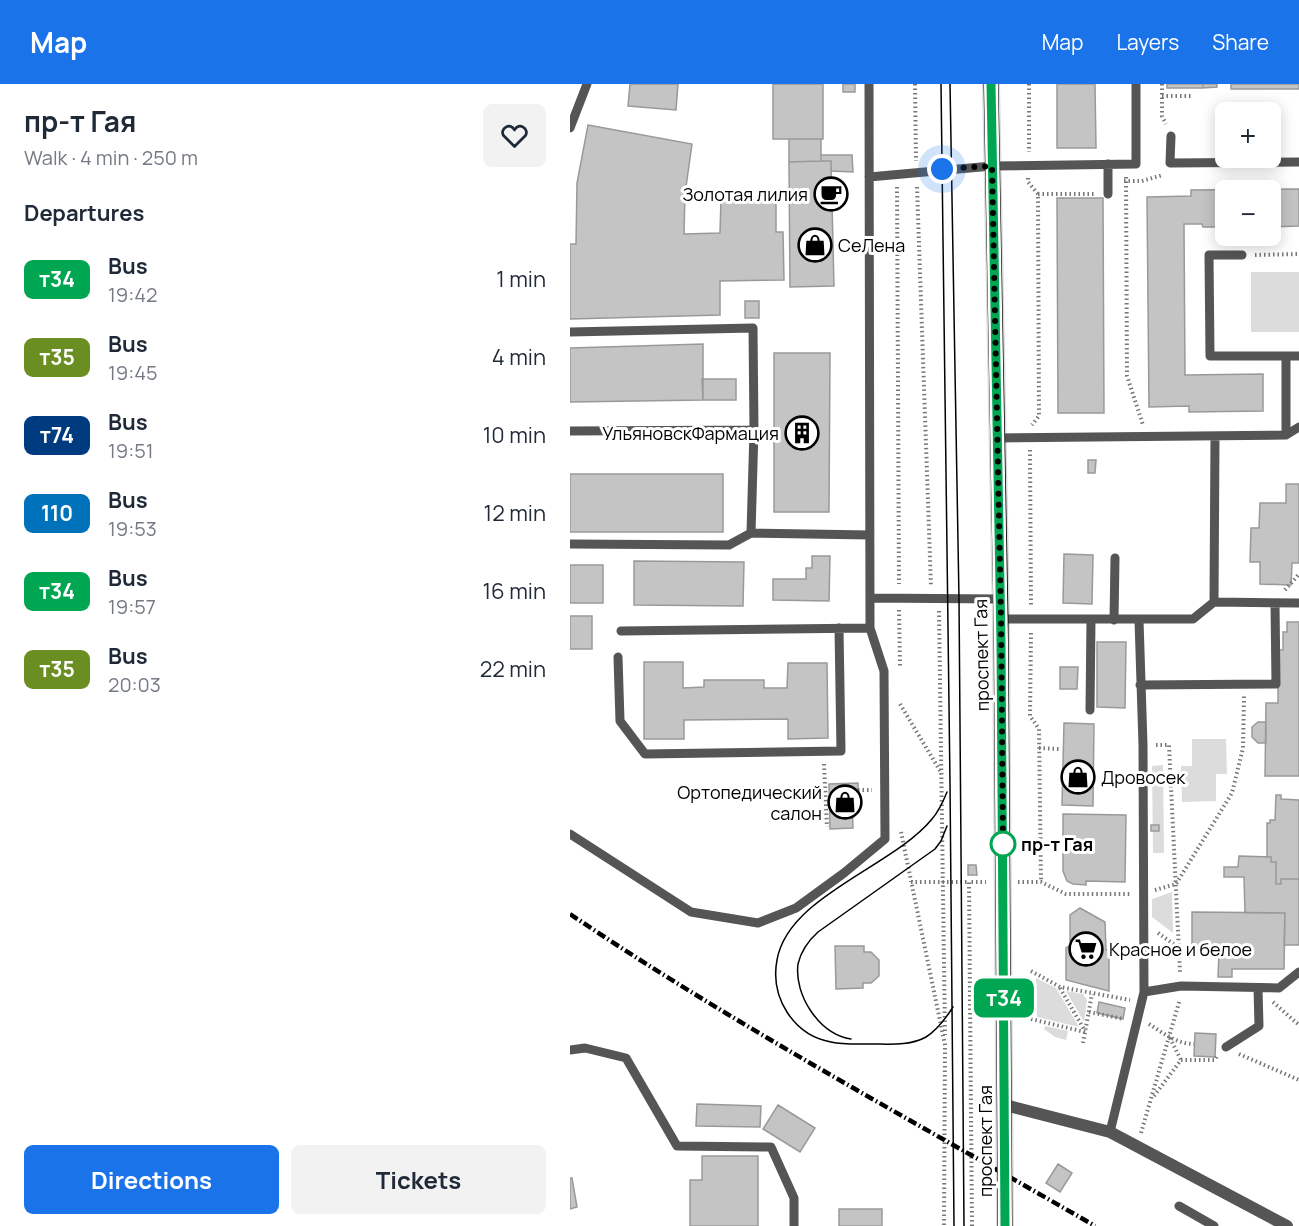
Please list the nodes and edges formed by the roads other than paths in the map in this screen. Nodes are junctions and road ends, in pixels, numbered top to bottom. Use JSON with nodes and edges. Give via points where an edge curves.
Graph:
{"nodes":[{"id":1,"x":587,"y":84,"type":"edge"},
{"id":2,"x":869,"y":84,"type":"edge"},
{"id":3,"x":991,"y":84,"type":"edge"},
{"id":4,"x":1136,"y":84,"type":"edge"},
{"id":5,"x":570,"y":128,"type":"edge"},
{"id":6,"x":1171,"y":136,"type":"dead end"},
{"id":7,"x":1299,"y":162,"type":"edge"},
{"id":8,"x":1108,"y":164,"type":"junction"},
{"id":9,"x":992,"y":166,"type":"junction"},
{"id":10,"x":869,"y":177,"type":"junction"},
{"id":11,"x":1108,"y":194,"type":"road end"},
{"id":12,"x":1242,"y":255,"type":"road end"},
{"id":13,"x":570,"y":332,"type":"edge"},
{"id":14,"x":1286,"y":356,"type":"junction"},
{"id":15,"x":1299,"y":356,"type":"edge"},
{"id":16,"x":1299,"y":427,"type":"edge"},
{"id":17,"x":754,"y":430,"type":"junction"},
{"id":18,"x":570,"y":431,"type":"edge"},
{"id":19,"x":1286,"y":435,"type":"junction"},
{"id":20,"x":1215,"y":436,"type":"junction"},
{"id":21,"x":997,"y":438,"type":"junction"},
{"id":22,"x":751,"y":533,"type":"junction"},
{"id":23,"x":870,"y":536,"type":"junction"},
{"id":24,"x":570,"y":544,"type":"edge"},
{"id":25,"x":1115,"y":558,"type":"dead end"},
{"id":26,"x":870,"y":598,"type":"junction"},
{"id":27,"x":1000,"y":599,"type":"junction"},
{"id":28,"x":1214,"y":602,"type":"junction"},
{"id":29,"x":1275,"y":603,"type":"junction"},
{"id":30,"x":1299,"y":603,"type":"edge"},
{"id":31,"x":1001,"y":619,"type":"junction"},
{"id":32,"x":1091,"y":619,"type":"junction"},
{"id":33,"x":1114,"y":620,"type":"junction"},
{"id":34,"x":1139,"y":620,"type":"junction"},
{"id":35,"x":839,"y":628,"type":"junction"},
{"id":36,"x":870,"y":628,"type":"junction"},
{"id":37,"x":621,"y":631,"type":"dead end"},
{"id":38,"x":618,"y":657,"type":"dead end"},
{"id":39,"x":1140,"y":684,"type":"junction"},
{"id":40,"x":1090,"y":710,"type":"dead end"},
{"id":41,"x":570,"y":834,"type":"edge"},
{"id":42,"x":1299,"y":972,"type":"edge"},
{"id":43,"x":1258,"y":988,"type":"junction"},
{"id":44,"x":1144,"y":992,"type":"junction"},
{"id":45,"x":1226,"y":1047,"type":"road end"},
{"id":46,"x":570,"y":1050,"type":"edge"},
{"id":47,"x":1005,"y":1105,"type":"junction"},
{"id":48,"x":1110,"y":1132,"type":"junction"},
{"id":49,"x":1179,"y":1206,"type":"dead end"},
{"id":50,"x":794,"y":1226,"type":"edge"},
{"id":51,"x":1005,"y":1226,"type":"edge"},
{"id":52,"x":1214,"y":1226,"type":"edge"},
{"id":53,"x":1287,"y":1226,"type":"edge"}],
"edges":[{"from":1,"to":5,"type":"lane"},
{"from":2,"to":10,"type":"lane"},
{"from":3,"to":9,"type":"main road","name":"проспект Гая"},
{"from":4,"to":8,"type":"lane","via":[[1136,164]]},
{"from":6,"to":7,"type":"lane","via":[[1170,163]]},
{"from":8,"to":9,"type":"lane"},
{"from":8,"to":11,"type":"lane"},
{"from":9,"to":10,"type":"lane"},
{"from":9,"to":21,"type":"main road","name":"проспект Гая"},
{"from":10,"to":23,"type":"lane"},
{"from":12,"to":14,"type":"lane","via":[[1209,255],[1210,356]]},
{"from":13,"to":17,"type":"lane","via":[[753,328]]},
{"from":14,"to":15,"type":"lane"},
{"from":14,"to":19,"type":"lane"},
{"from":16,"to":19,"type":"lane"},
{"from":17,"to":18,"type":"lane"},
{"from":17,"to":22,"type":"lane"},
{"from":19,"to":20,"type":"lane"},
{"from":20,"to":21,"type":"lane"},
{"from":20,"to":28,"type":"lane"},
{"from":21,"to":27,"type":"main road","name":"проспект Гая"},
{"from":22,"to":23,"type":"lane"},
{"from":22,"to":24,"type":"lane","via":[[729,545]]},
{"from":23,"to":26,"type":"lane"},
{"from":25,"to":33,"type":"lane"},
{"from":26,"to":27,"type":"lane"},
{"from":26,"to":36,"type":"lane"},
{"from":27,"to":31,"type":"main road","name":"проспект Гая"},
{"from":28,"to":29,"type":"lane"},
{"from":28,"to":34,"type":"lane","via":[[1193,619]]},
{"from":29,"to":30,"type":"lane"},
{"from":29,"to":39,"type":"lane","via":[[1276,684]]},
{"from":31,"to":32,"type":"lane"},
{"from":31,"to":47,"type":"main road","name":"проспект Гая"},
{"from":32,"to":33,"type":"lane"},
{"from":32,"to":40,"type":"lane"},
{"from":33,"to":34,"type":"lane"},
{"from":34,"to":39,"type":"lane"},
{"from":35,"to":36,"type":"lane"},
{"from":35,"to":37,"type":"lane"},
{"from":35,"to":38,"type":"lane","via":[[841,751],[645,754],[620,721]]},
{"from":36,"to":41,"type":"lane","via":[[884,671],[885,840],[796,908],[758,923],[691,912]]},
{"from":39,"to":44,"type":"lane"},
{"from":42,"to":43,"type":"lane","via":[[1279,988]]},
{"from":43,"to":44,"type":"lane","via":[[1181,986]]},
{"from":43,"to":45,"type":"lane","via":[[1259,1026]]},
{"from":44,"to":48,"type":"lane"},
{"from":46,"to":50,"type":"lane","via":[[585,1048],[626,1058],[677,1146],[771,1147],[794,1198]]},
{"from":47,"to":48,"type":"street"},
{"from":47,"to":51,"type":"main road","name":"проспект Гая"},
{"from":48,"to":53,"type":"street"},
{"from":49,"to":52,"type":"lane"}]}
